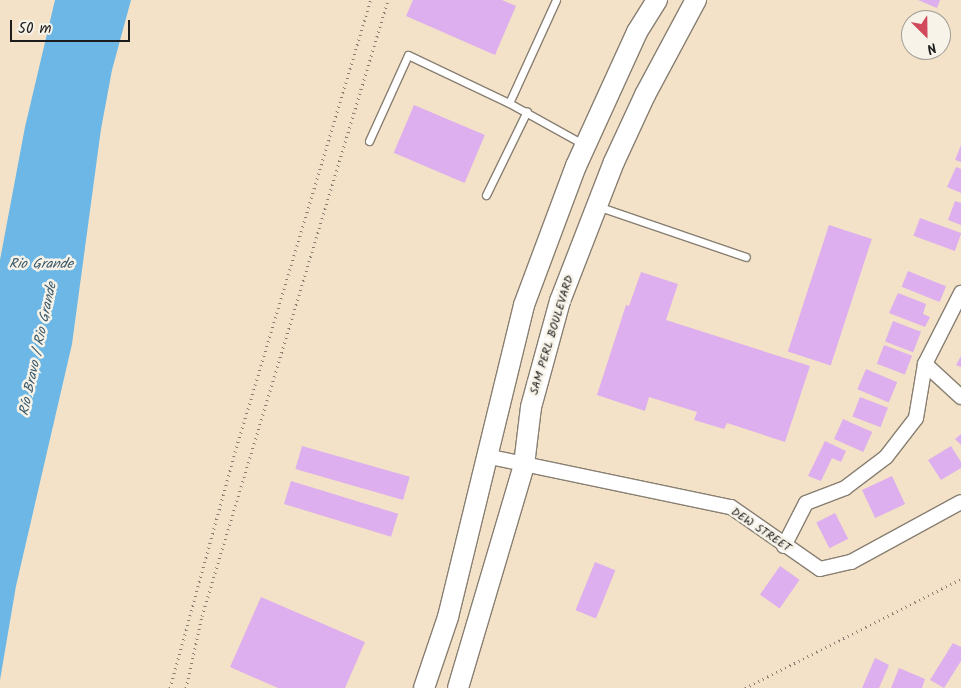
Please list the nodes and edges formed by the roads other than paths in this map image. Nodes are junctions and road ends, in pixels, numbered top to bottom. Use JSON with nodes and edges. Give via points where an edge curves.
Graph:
{"nodes":[{"id":1,"x":556,"y":0,"type":"edge"},
{"id":2,"x":657,"y":0,"type":"edge"},
{"id":3,"x":696,"y":0,"type":"edge"},
{"id":4,"x":509,"y":103,"type":"junction"},
{"id":5,"x":527,"y":111,"type":"junction"},
{"id":6,"x":369,"y":141,"type":"dead end"},
{"id":7,"x":586,"y":145,"type":"junction"},
{"id":8,"x":614,"y":162,"type":"junction"},
{"id":9,"x":486,"y":195,"type":"dead end"},
{"id":10,"x":596,"y":205,"type":"junction"},
{"id":11,"x":746,"y":257,"type":"dead end"},
{"id":12,"x":961,"y":292,"type":"edge"},
{"id":13,"x":925,"y":364,"type":"junction"},
{"id":14,"x":961,"y":397,"type":"edge"},
{"id":15,"x":486,"y":456,"type":"junction"},
{"id":16,"x":524,"y":465,"type":"junction"},
{"id":17,"x":961,"y":502,"type":"edge"},
{"id":18,"x":784,"y":546,"type":"junction"},
{"id":19,"x":424,"y":688,"type":"edge"},
{"id":20,"x":458,"y":688,"type":"edge"}],
"edges":[{"from":1,"to":4,"type":"lane"},
{"from":2,"to":7,"type":"main road","via":[[637,32]]},
{"from":3,"to":8,"type":"main road","name":"SAM PERL BOULEVARD","via":[[645,95]]},
{"from":4,"to":5,"type":"lane"},
{"from":4,"to":6,"type":"lane","via":[[408,55]]},
{"from":5,"to":7,"type":"lane"},
{"from":5,"to":9,"type":"lane"},
{"from":7,"to":8,"type":"main road"},
{"from":7,"to":15,"type":"main road","via":[[524,305]]},
{"from":8,"to":10,"type":"main road","name":"SAM PERL BOULEVARD"},
{"from":10,"to":11,"type":"lane"},
{"from":10,"to":16,"type":"main road","name":"SAM PERL BOULEVARD","via":[[550,335],[531,407]]},
{"from":12,"to":13,"type":"street"},
{"from":13,"to":14,"type":"street"},
{"from":13,"to":18,"type":"street","via":[[916,418],[886,458],[845,488],[806,502]]},
{"from":15,"to":16,"type":"street","name":"DEW STREET"},
{"from":15,"to":19,"type":"main road","via":[[448,617]]},
{"from":16,"to":18,"type":"street","name":"DEW STREET","via":[[731,508]]},
{"from":16,"to":20,"type":"main road","name":"SAM PERL BOULEVARD"},
{"from":17,"to":18,"type":"street","name":"DEW STREET","via":[[851,562],[820,569]]}]}
